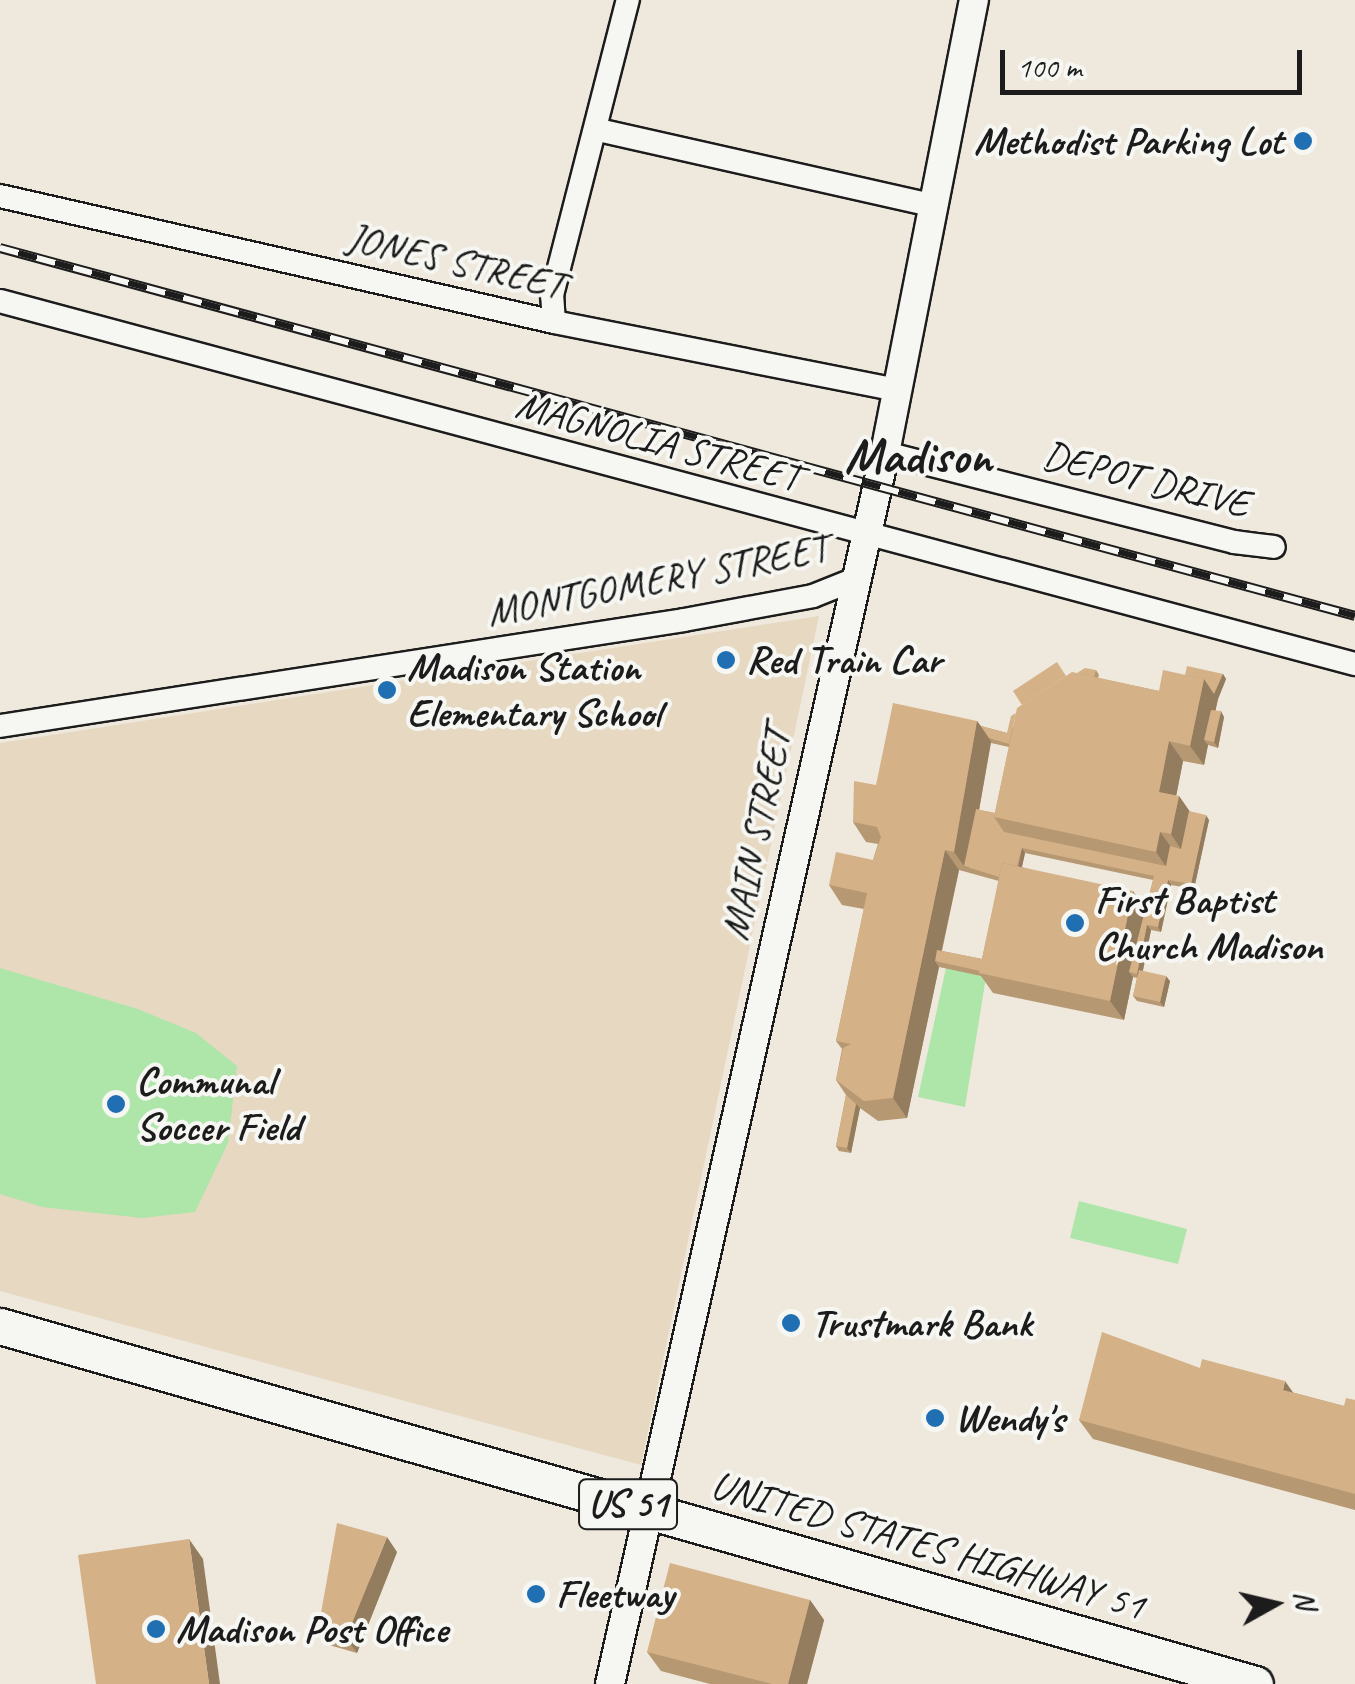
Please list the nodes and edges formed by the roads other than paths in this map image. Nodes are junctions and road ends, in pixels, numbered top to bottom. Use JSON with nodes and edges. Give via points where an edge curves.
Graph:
{"nodes":[{"id":1,"x":628,"y":0,"type":"edge"},
{"id":2,"x":974,"y":0,"type":"edge"},
{"id":3,"x":598,"y":130,"type":"junction"},
{"id":4,"x":0,"y":196,"type":"edge"},
{"id":5,"x":934,"y":206,"type":"junction"},
{"id":6,"x":0,"y":301,"type":"edge"},
{"id":7,"x":554,"y":322,"type":"junction"},
{"id":8,"x":897,"y":390,"type":"junction"},
{"id":9,"x":885,"y":453,"type":"junction"},
{"id":10,"x":864,"y":535,"type":"junction"},
{"id":11,"x":1274,"y":546,"type":"dead end"},
{"id":12,"x":853,"y":580,"type":"junction"},
{"id":13,"x":1355,"y":664,"type":"edge"},
{"id":14,"x":0,"y":726,"type":"edge"},
{"id":15,"x":0,"y":1326,"type":"edge"},
{"id":16,"x":649,"y":1510,"type":"junction"},
{"id":17,"x":610,"y":1684,"type":"edge"},
{"id":18,"x":1255,"y":1684,"type":"edge"}],
"edges":[{"from":1,"to":3,"type":"street"},
{"from":2,"to":5,"type":"street","name":"MAIN STREET"},
{"from":3,"to":5,"type":"street"},
{"from":3,"to":7,"type":"street","via":[[552,295]]},
{"from":4,"to":7,"type":"street","name":"JONES STREET"},
{"from":5,"to":8,"type":"street","name":"MAIN STREET"},
{"from":6,"to":10,"type":"street","name":"MAGNOLIA STREET"},
{"from":7,"to":8,"type":"street","name":"JONES STREET"},
{"from":8,"to":9,"type":"street","name":"MAIN STREET"},
{"from":9,"to":10,"type":"street","name":"MAIN STREET"},
{"from":9,"to":11,"type":"street","name":"DEPOT DRIVE","via":[[1234,542]]},
{"from":10,"to":12,"type":"street","name":"MAIN STREET"},
{"from":10,"to":13,"type":"street","name":"MAGNOLIA STREET"},
{"from":12,"to":14,"type":"street","name":"MONTGOMERY STREET","via":[[813,596],[684,620]]},
{"from":12,"to":16,"type":"street","name":"MAIN STREET"},
{"from":15,"to":16,"type":"main road","name":"UNITED STATES HIGHWAY 51","number":"US 51"},
{"from":16,"to":17,"type":"street","name":"MAIN STREET"},
{"from":16,"to":18,"type":"main road","name":"UNITED STATES HIGHWAY 51","number":"US 51"}]}
